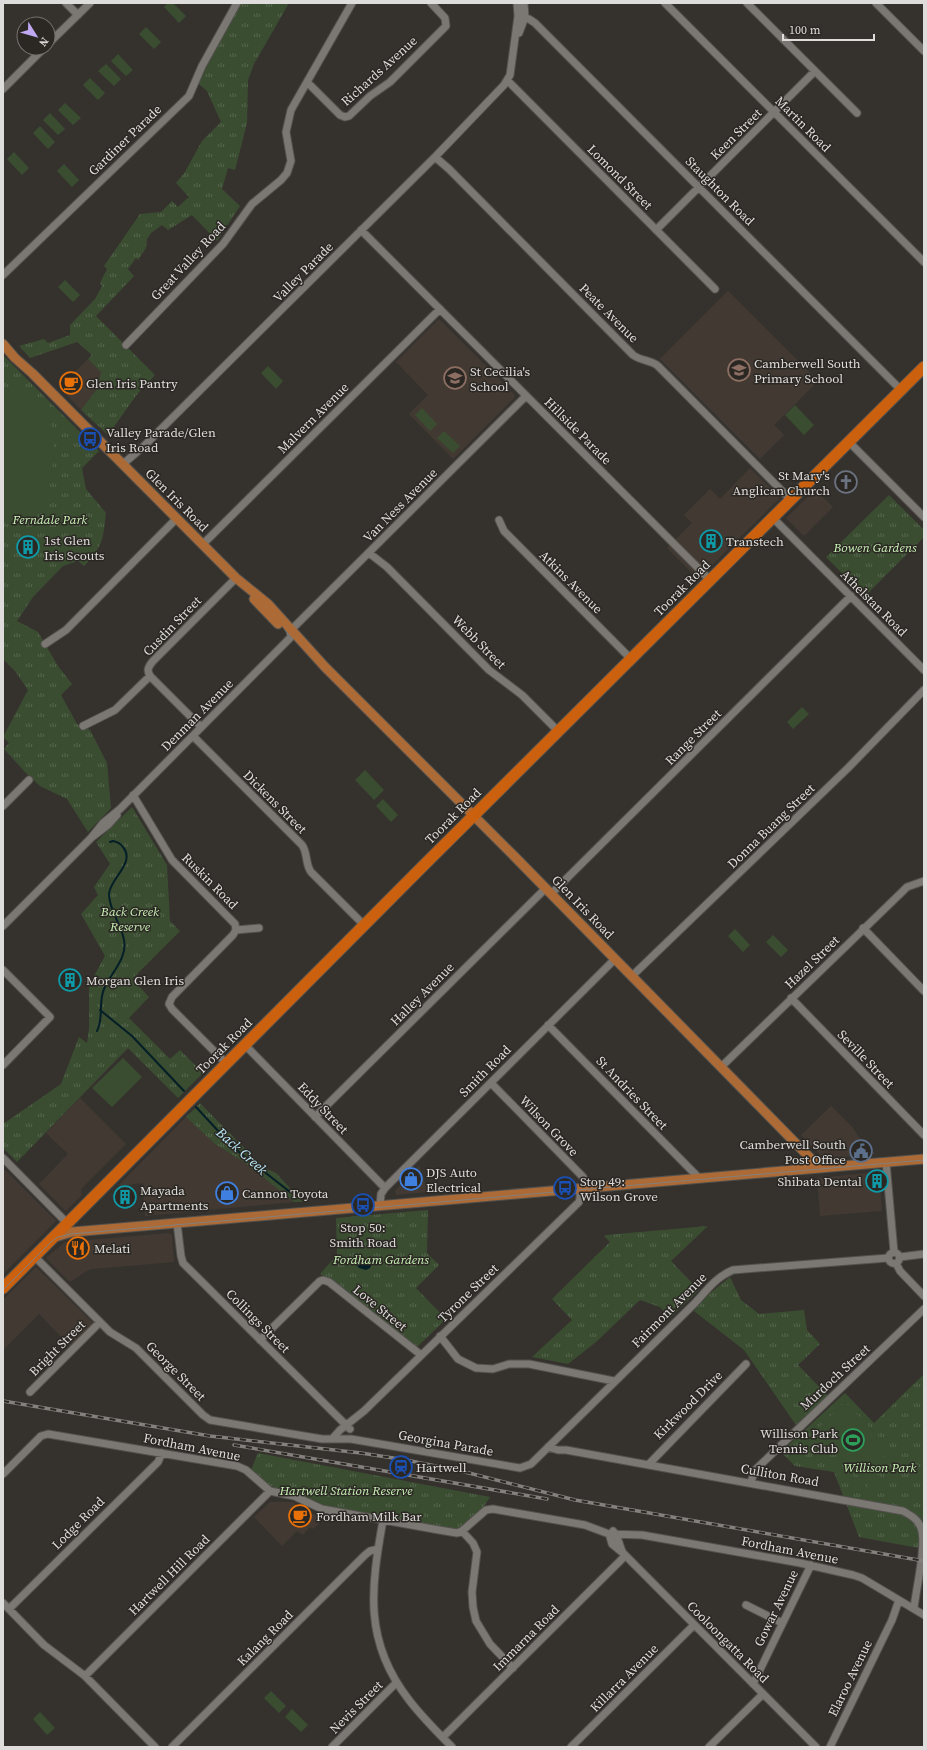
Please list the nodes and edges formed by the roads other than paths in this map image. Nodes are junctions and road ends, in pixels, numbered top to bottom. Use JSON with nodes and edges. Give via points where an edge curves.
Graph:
{"nodes":[{"id":1,"x":66,"y":3,"type":"edge"},
{"id":2,"x":90,"y":3,"type":"edge"},
{"id":3,"x":237,"y":3,"type":"edge"},
{"id":4,"x":352,"y":3,"type":"edge"},
{"id":5,"x":431,"y":3,"type":"edge"},
{"id":6,"x":517,"y":3,"type":"edge"},
{"id":7,"x":524,"y":3,"type":"edge"},
{"id":8,"x":665,"y":3,"type":"edge"},
{"id":9,"x":747,"y":3,"type":"edge"},
{"id":10,"x":876,"y":3,"type":"edge"},
{"id":11,"x":78,"y":15,"type":"junction"},
{"id":12,"x":522,"y":17,"type":"junction"},
{"id":13,"x":56,"y":36,"type":"edge"},
{"id":14,"x":924,"y":51,"type":"edge"},
{"id":15,"x":36,"y":56,"type":"edge"},
{"id":16,"x":815,"y":71,"type":"junction"},
{"id":17,"x":307,"y":82,"type":"junction"},
{"id":18,"x":510,"y":82,"type":"junction"},
{"id":19,"x":3,"y":89,"type":"edge"},
{"id":20,"x":774,"y":112,"type":"junction"},
{"id":21,"x":857,"y":113,"type":"dead end"},
{"id":22,"x":436,"y":156,"type":"junction"},
{"id":23,"x":699,"y":187,"type":"junction"},
{"id":24,"x":361,"y":230,"type":"junction"},
{"id":25,"x":656,"y":230,"type":"junction"},
{"id":26,"x":924,"y":262,"type":"edge"},
{"id":27,"x":3,"y":275,"type":"edge"},
{"id":28,"x":715,"y":289,"type":"dead end"},
{"id":29,"x":440,"y":309,"type":"junction"},
{"id":30,"x":3,"y":344,"type":"edge"},
{"id":31,"x":126,"y":345,"type":"dead end"},
{"id":32,"x":923,"y":369,"type":"edge"},
{"id":33,"x":901,"y":390,"type":"junction"},
{"id":34,"x":526,"y":396,"type":"junction"},
{"id":35,"x":849,"y":442,"type":"junction"},
{"id":36,"x":125,"y":466,"type":"junction"},
{"id":37,"x":791,"y":500,"type":"junction"},
{"id":38,"x":924,"y":517,"type":"edge"},
{"id":39,"x":177,"y":518,"type":"junction"},
{"id":40,"x":773,"y":518,"type":"junction"},
{"id":41,"x":500,"y":520,"type":"dead end"},
{"id":42,"x":203,"y":544,"type":"junction"},
{"id":43,"x":371,"y":551,"type":"junction"},
{"id":44,"x":236,"y":578,"type":"junction"},
{"id":45,"x":710,"y":580,"type":"junction"},
{"id":46,"x":851,"y":596,"type":"junction"},
{"id":47,"x":291,"y":634,"type":"junction"},
{"id":48,"x":45,"y":644,"type":"dead end"},
{"id":49,"x":631,"y":658,"type":"junction"},
{"id":50,"x":325,"y":667,"type":"junction"},
{"id":51,"x":924,"y":670,"type":"edge"},
{"id":52,"x":150,"y":676,"type":"junction"},
{"id":53,"x":924,"y":690,"type":"edge"},
{"id":54,"x":83,"y":726,"type":"dead end"},
{"id":55,"x":201,"y":727,"type":"junction"},
{"id":56,"x":558,"y":731,"type":"junction"},
{"id":57,"x":193,"y":736,"type":"junction"},
{"id":58,"x":29,"y":780,"type":"dead end"},
{"id":59,"x":133,"y":795,"type":"junction"},
{"id":60,"x":3,"y":806,"type":"edge"},
{"id":61,"x":474,"y":815,"type":"junction"},
{"id":62,"x":924,"y":881,"type":"edge"},
{"id":63,"x":548,"y":891,"type":"junction"},
{"id":64,"x":364,"y":925,"type":"junction"},
{"id":65,"x":3,"y":926,"type":"edge"},
{"id":66,"x":259,"y":928,"type":"dead end"},
{"id":67,"x":864,"y":928,"type":"junction"},
{"id":68,"x":236,"y":930,"type":"junction"},
{"id":69,"x":615,"y":959,"type":"junction"},
{"id":70,"x":3,"y":970,"type":"edge"},
{"id":71,"x":632,"y":976,"type":"junction"},
{"id":72,"x":924,"y":991,"type":"edge"},
{"id":73,"x":791,"y":998,"type":"junction"},
{"id":74,"x":548,"y":1025,"type":"junction"},
{"id":75,"x":244,"y":1045,"type":"junction"},
{"id":76,"x":226,"y":1063,"type":"junction"},
{"id":77,"x":3,"y":1065,"type":"edge"},
{"id":78,"x":721,"y":1067,"type":"junction"},
{"id":79,"x":490,"y":1083,"type":"junction"},
{"id":80,"x":315,"y":1117,"type":"junction"},
{"id":81,"x":924,"y":1136,"type":"edge"},
{"id":82,"x":3,"y":1158,"type":"edge"},
{"id":83,"x":924,"y":1159,"type":"edge"},
{"id":84,"x":886,"y":1162,"type":"junction"},
{"id":85,"x":820,"y":1168,"type":"junction"},
{"id":86,"x":699,"y":1178,"type":"junction"},
{"id":87,"x":385,"y":1188,"type":"junction"},
{"id":88,"x":583,"y":1188,"type":"junction"},
{"id":89,"x":380,"y":1206,"type":"junction"},
{"id":90,"x":78,"y":1212,"type":"junction"},
{"id":91,"x":67,"y":1223,"type":"junction"},
{"id":92,"x":177,"y":1223,"type":"junction"},
{"id":93,"x":85,"y":1231,"type":"junction"},
{"id":94,"x":50,"y":1241,"type":"junction"},
{"id":95,"x":924,"y":1254,"type":"edge"},
{"id":96,"x":34,"y":1256,"type":"junction"},
{"id":97,"x":896,"y":1257,"type":"junction"},
{"id":98,"x":3,"y":1288,"type":"edge"},
{"id":99,"x":924,"y":1296,"type":"edge"},
{"id":100,"x":924,"y":1309,"type":"edge"},
{"id":101,"x":100,"y":1322,"type":"junction"},
{"id":102,"x":440,"y":1336,"type":"junction"},
{"id":103,"x":260,"y":1340,"type":"junction"},
{"id":104,"x":421,"y":1355,"type":"junction"},
{"id":105,"x":746,"y":1364,"type":"dead end"},
{"id":106,"x":614,"y":1381,"type":"junction"},
{"id":107,"x":30,"y":1392,"type":"dead end"},
{"id":108,"x":348,"y":1427,"type":"junction"},
{"id":109,"x":332,"y":1439,"type":"junction"},
{"id":110,"x":351,"y":1439,"type":"junction"},
{"id":111,"x":550,"y":1445,"type":"junction"},
{"id":112,"x":162,"y":1453,"type":"junction"},
{"id":113,"x":649,"y":1464,"type":"junction"},
{"id":114,"x":3,"y":1474,"type":"edge"},
{"id":115,"x":751,"y":1482,"type":"junction"},
{"id":116,"x":270,"y":1491,"type":"junction"},
{"id":117,"x":383,"y":1520,"type":"junction"},
{"id":118,"x":462,"y":1531,"type":"junction"},
{"id":119,"x":614,"y":1533,"type":"junction"},
{"id":120,"x":378,"y":1549,"type":"junction"},
{"id":121,"x":624,"y":1554,"type":"junction"},
{"id":122,"x":811,"y":1565,"type":"junction"},
{"id":123,"x":3,"y":1603,"type":"edge"},
{"id":124,"x":906,"y":1604,"type":"junction"},
{"id":125,"x":746,"y":1605,"type":"dead end"},
{"id":126,"x":9,"y":1609,"type":"junction"},
{"id":127,"x":924,"y":1615,"type":"edge"},
{"id":128,"x":782,"y":1623,"type":"junction"},
{"id":129,"x":694,"y":1625,"type":"junction"},
{"id":130,"x":513,"y":1668,"type":"junction"},
{"id":131,"x":84,"y":1676,"type":"junction"},
{"id":132,"x":396,"y":1683,"type":"junction"},
{"id":133,"x":753,"y":1684,"type":"junction"},
{"id":134,"x":763,"y":1694,"type":"junction"},
{"id":135,"x":443,"y":1737,"type":"junction"},
{"id":136,"x":155,"y":1747,"type":"edge"},
{"id":137,"x":172,"y":1747,"type":"edge"},
{"id":138,"x":332,"y":1747,"type":"edge"},
{"id":139,"x":452,"y":1747,"type":"edge"},
{"id":140,"x":571,"y":1747,"type":"edge"},
{"id":141,"x":710,"y":1747,"type":"edge"},
{"id":142,"x":816,"y":1747,"type":"edge"},
{"id":143,"x":830,"y":1747,"type":"edge"}],
"edges":[{"from":1,"to":11,"type":"street"},
{"from":2,"to":11,"type":"street"},
{"from":3,"to":27,"type":"street","name":"Gardiner Parade","via":[[202,66],[189,96]]},
{"from":4,"to":17,"type":"street","name":"Great Valley Road"},
{"from":5,"to":17,"type":"street","name":"Richards Avenue","via":[[445,16],[447,22],[443,29],[390,82],[349,116],[340,115]]},
{"from":6,"to":12,"type":"street"},
{"from":7,"to":12,"type":"street"},
{"from":8,"to":20,"type":"street","name":"Martin Road"},
{"from":9,"to":16,"type":"street"},
{"from":10,"to":14,"type":"street"},
{"from":11,"to":13,"type":"street"},
{"from":12,"to":18,"type":"street"},
{"from":12,"to":23,"type":"street","name":"Staughton Road","via":[[535,23]]},
{"from":15,"to":19,"type":"street"},
{"from":16,"to":20,"type":"street","name":"Keen Street"},
{"from":16,"to":21,"type":"street"},
{"from":17,"to":31,"type":"street","name":"Great Valley Road","via":[[289,117],[286,137],[291,161],[284,177],[244,212],[226,241]]},
{"from":18,"to":22,"type":"street","name":"Valley Parade"},
{"from":18,"to":25,"type":"street","name":"Lomond Street"},
{"from":20,"to":23,"type":"street","name":"Keen Street"},
{"from":20,"to":26,"type":"street","name":"Martin Road"},
{"from":22,"to":24,"type":"street","name":"Valley Parade"},
{"from":22,"to":37,"type":"street","name":"Peate Avenue","via":[[633,355],[658,366]]},
{"from":23,"to":25,"type":"street","name":"Keen Street"},
{"from":23,"to":33,"type":"street","name":"Staughton Road"},
{"from":24,"to":29,"type":"street","name":"Hillside Parade"},
{"from":24,"to":36,"type":"street","name":"Valley Parade"},
{"from":25,"to":28,"type":"street","name":"Lomond Street"},
{"from":29,"to":34,"type":"street","name":"Hillside Parade"},
{"from":29,"to":42,"type":"street","name":"Malvern Avenue"},
{"from":30,"to":36,"type":"main road","name":"Glen Iris Road"},
{"from":32,"to":33,"type":"highway","name":"Toorak Road"},
{"from":33,"to":35,"type":"highway","name":"Toorak Road"},
{"from":34,"to":43,"type":"street","name":"Van Ness Avenue"},
{"from":34,"to":45,"type":"street","name":"Hillside Parade"},
{"from":35,"to":37,"type":"highway","name":"Toorak Road"},
{"from":35,"to":38,"type":"street"},
{"from":36,"to":39,"type":"main road","name":"Glen Iris Road"},
{"from":37,"to":40,"type":"highway","name":"Toorak Road"},
{"from":39,"to":42,"type":"main road","name":"Glen Iris Road"},
{"from":39,"to":48,"type":"street","via":[[66,630]]},
{"from":40,"to":45,"type":"highway","name":"Toorak Road"},
{"from":40,"to":46,"type":"street","name":"Athelstan Road"},
{"from":41,"to":49,"type":"street","name":"Atkins Avenue","via":[[504,531]]},
{"from":42,"to":44,"type":"main road","name":"Glen Iris Road"},
{"from":43,"to":47,"type":"street","name":"Van Ness Avenue"},
{"from":43,"to":56,"type":"street","name":"Webb Street","via":[[489,670],[522,695]]},
{"from":44,"to":47,"type":"main road","name":"Glen Iris Road","via":[[265,611]]},
{"from":44,"to":47,"type":"main road","name":"Glen Iris Road","via":[[268,604]]},
{"from":44,"to":52,"type":"street","name":"Cusdin Street","via":[[151,664],[148,671]]},
{"from":45,"to":49,"type":"highway","name":"Toorak Road"},
{"from":46,"to":51,"type":"street","name":"Athelstan Road"},
{"from":46,"to":63,"type":"street","name":"Range Street"},
{"from":47,"to":50,"type":"main road","name":"Glen Iris Road"},
{"from":47,"to":50,"type":"main road","name":"Glen Iris Road"},
{"from":47,"to":55,"type":"street","name":"Denman Avenue"},
{"from":49,"to":56,"type":"highway","name":"Toorak Road"},
{"from":50,"to":61,"type":"main road","name":"Glen Iris Road"},
{"from":52,"to":54,"type":"street","via":[[115,710]]},
{"from":52,"to":55,"type":"street","name":"Cusdin Street"},
{"from":53,"to":71,"type":"street","name":"Donna Buang Street","via":[[848,768]]},
{"from":55,"to":57,"type":"street","name":"Denman Avenue"},
{"from":56,"to":61,"type":"highway","name":"Toorak Road"},
{"from":57,"to":59,"type":"street","name":"Denman Avenue"},
{"from":57,"to":64,"type":"street","name":"Dickens Street","via":[[302,845],[311,872]]},
{"from":58,"to":60,"type":"street"},
{"from":59,"to":65,"type":"street","name":"Denman Avenue","via":[[108,825],[91,838]]},
{"from":59,"to":68,"type":"street","name":"Ruskin Road","via":[[172,860],[234,922]]},
{"from":61,"to":63,"type":"main road","name":"Glen Iris Road"},
{"from":61,"to":64,"type":"highway","name":"Toorak Road"},
{"from":62,"to":67,"type":"street","name":"Hazel Street","via":[[905,889]]},
{"from":63,"to":69,"type":"main road","name":"Glen Iris Road"},
{"from":63,"to":80,"type":"street","name":"Halley Avenue"},
{"from":64,"to":75,"type":"highway","name":"Toorak Road"},
{"from":66,"to":68,"type":"street"},
{"from":67,"to":72,"type":"street"},
{"from":67,"to":73,"type":"street","name":"Hazel Street"},
{"from":68,"to":76,"type":"street","name":"Ruskin Road","via":[[172,997],[169,1004]]},
{"from":69,"to":71,"type":"main road","name":"Glen Iris Road"},
{"from":69,"to":74,"type":"street","name":"Smith Road"},
{"from":70,"to":77,"type":"street","via":[[50,1017]]},
{"from":71,"to":78,"type":"main road","name":"Glen Iris Road"},
{"from":73,"to":78,"type":"street","name":"Hazel Street"},
{"from":73,"to":81,"type":"street","name":"Seville Street"},
{"from":74,"to":79,"type":"street","name":"Smith Road"},
{"from":74,"to":86,"type":"street","name":"St Andries Street"},
{"from":75,"to":76,"type":"highway","name":"Toorak Road"},
{"from":75,"to":80,"type":"street","name":"Eddy Street"},
{"from":76,"to":90,"type":"highway","name":"Toorak Road"},
{"from":78,"to":85,"type":"main road","name":"Glen Iris Road"},
{"from":79,"to":87,"type":"street","name":"Smith Road"},
{"from":79,"to":88,"type":"street","name":"Wilson Grove","via":[[583,1177]]},
{"from":80,"to":87,"type":"street","name":"Eddy Street"},
{"from":82,"to":91,"type":"street"},
{"from":83,"to":84,"type":"main road"},
{"from":84,"to":85,"type":"main road"},
{"from":84,"to":97,"type":"street"},
{"from":85,"to":86,"type":"main road"},
{"from":86,"to":88,"type":"main road"},
{"from":87,"to":89,"type":"street","name":"Smith Road","via":[[381,1194]]},
{"from":88,"to":89,"type":"main road"},
{"from":88,"to":102,"type":"street","name":"Tyrone Street","via":[[579,1202]]},
{"from":89,"to":92,"type":"main road"},
{"from":90,"to":91,"type":"highway","name":"Toorak Road"},
{"from":90,"to":93,"type":"main road","via":[[76,1223]]},
{"from":91,"to":94,"type":"highway","name":"Toorak Road"},
{"from":92,"to":93,"type":"main road"},
{"from":92,"to":103,"type":"street","name":"Collings Street","via":[[182,1262]]},
{"from":93,"to":94,"type":"main road","via":[[62,1234]]},
{"from":94,"to":96,"type":"highway","name":"Toorak Road"},
{"from":95,"to":97,"type":"street"},
{"from":96,"to":98,"type":"highway","name":"Toorak Road"},
{"from":96,"to":101,"type":"street","name":"George Street"},
{"from":97,"to":99,"type":"street","via":[[900,1271]]},
{"from":97,"to":106,"type":"street","name":"Fairmont Avenue","via":[[890,1253],[888,1258],[733,1270],[715,1280]]},
{"from":100,"to":115,"type":"street","name":"Murdoch Street","via":[[755,1470]]},
{"from":101,"to":107,"type":"street","name":"Bright Street"},
{"from":101,"to":109,"type":"street","name":"George Street","via":[[113,1334],[136,1348],[207,1418]]},
{"from":102,"to":104,"type":"street","name":"Tyrone Street"},
{"from":102,"to":106,"type":"street","via":[[458,1359],[476,1368],[529,1364]]},
{"from":103,"to":104,"type":"street","name":"Love Street","via":[[323,1280],[329,1282]]},
{"from":103,"to":108,"type":"street","name":"Collings Street"},
{"from":104,"to":108,"type":"street","name":"Tyrone Street"},
{"from":105,"to":113,"type":"street","name":"Kirkwood Drive"},
{"from":106,"to":111,"type":"street","name":"Fairmont Avenue"},
{"from":108,"to":109,"type":"street","name":"Tyrone Street"},
{"from":108,"to":110,"type":"street"},
{"from":109,"to":110,"type":"street","name":"Georgina Parade"},
{"from":110,"to":111,"type":"street","name":"Georgina Parade","via":[[520,1468],[528,1466]]},
{"from":111,"to":113,"type":"street","name":"Culliton Road"},
{"from":112,"to":114,"type":"street","name":"Fordham Avenue","via":[[46,1434]]},
{"from":112,"to":116,"type":"street","name":"Fordham Avenue","via":[[240,1467]]},
{"from":112,"to":126,"type":"street","name":"Lodge Road","via":[[158,1462]]},
{"from":113,"to":115,"type":"street","name":"Culliton Road"},
{"from":115,"to":124,"type":"street","name":"Culliton Road","via":[[892,1508],[914,1518],[924,1538],[916,1589]]},
{"from":116,"to":117,"type":"street","name":"Fordham Avenue","via":[[294,1496],[322,1509]]},
{"from":116,"to":131,"type":"street","name":"Hartwell Hill Road"},
{"from":117,"to":118,"type":"street","name":"Fordham Avenue","via":[[454,1532]]},
{"from":117,"to":120,"type":"street"},
{"from":118,"to":119,"type":"street","name":"Fordham Avenue","via":[[490,1509],[585,1525]]},
{"from":118,"to":130,"type":"street","via":[[477,1552],[472,1592],[472,1607],[476,1621],[490,1644]]},
{"from":119,"to":121,"type":"street","name":"Cooloongatta Road"},
{"from":119,"to":122,"type":"street","name":"Fordham Avenue","via":[[642,1535]]},
{"from":120,"to":132,"type":"street","via":[[373,1579],[374,1619],[380,1645]]},
{"from":120,"to":137,"type":"street","name":"Kalang Road","via":[[365,1555]]},
{"from":121,"to":129,"type":"street","name":"Cooloongatta Road"},
{"from":121,"to":130,"type":"street","name":"Immarna Road"},
{"from":122,"to":124,"type":"street","name":"Fordham Avenue","via":[[858,1577]]},
{"from":122,"to":128,"type":"street","name":"Gowar Avenue"},
{"from":123,"to":126,"type":"street"},
{"from":124,"to":127,"type":"street","name":"Fordham Avenue"},
{"from":124,"to":143,"type":"street","name":"Elaroo Avenue","via":[[892,1620]]},
{"from":125,"to":128,"type":"street"},
{"from":126,"to":131,"type":"street","via":[[44,1645]]},
{"from":128,"to":133,"type":"street","name":"Gowar Avenue"},
{"from":129,"to":133,"type":"street","name":"Cooloongatta Road"},
{"from":129,"to":140,"type":"street","name":"Killarra Avenue"},
{"from":130,"to":135,"type":"street","name":"Immarna Road"},
{"from":131,"to":136,"type":"street"},
{"from":132,"to":135,"type":"street","via":[[416,1710]]},
{"from":132,"to":138,"type":"street","name":"Nevis Street"},
{"from":133,"to":134,"type":"street","name":"Cooloongatta Road"},
{"from":134,"to":141,"type":"street"},
{"from":134,"to":142,"type":"street","name":"Cooloongatta Road"},
{"from":135,"to":139,"type":"street"}]}
